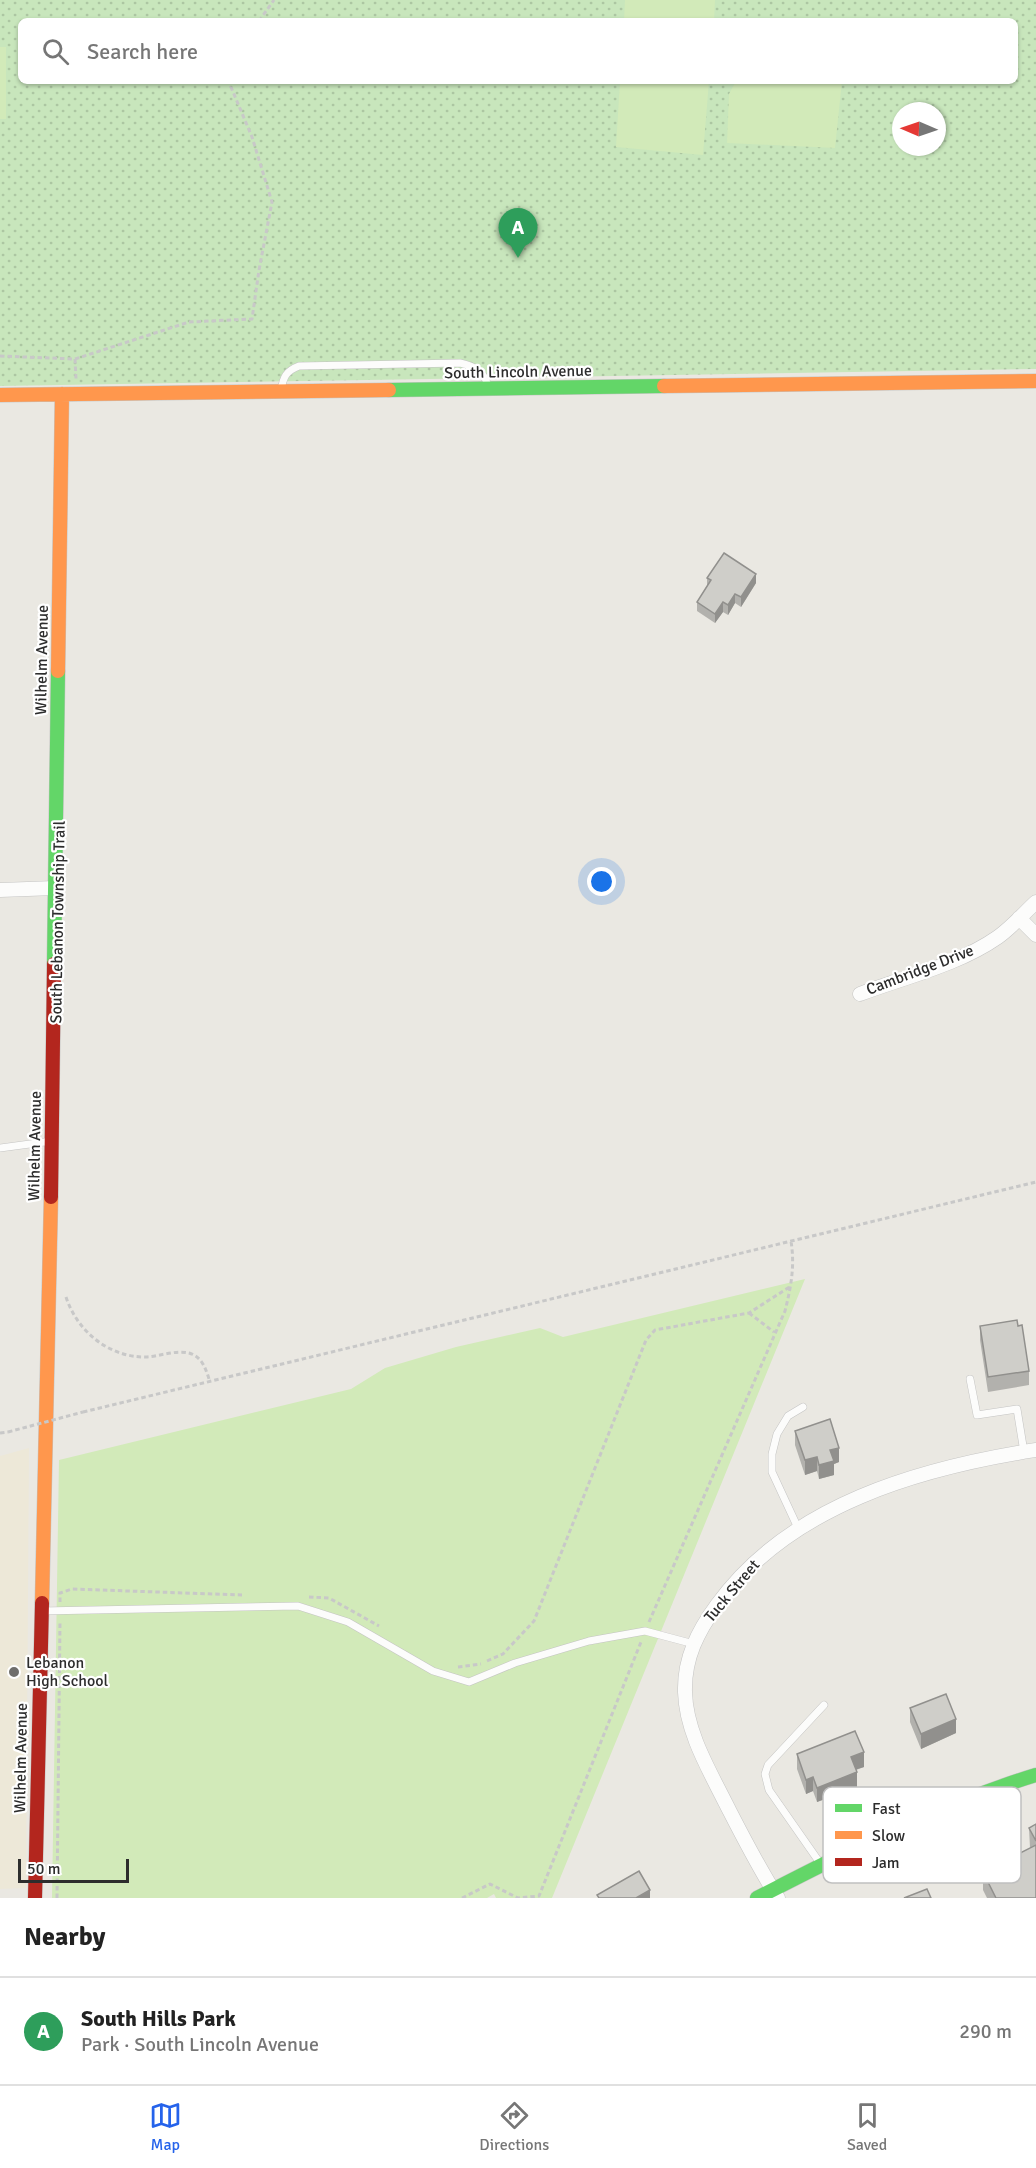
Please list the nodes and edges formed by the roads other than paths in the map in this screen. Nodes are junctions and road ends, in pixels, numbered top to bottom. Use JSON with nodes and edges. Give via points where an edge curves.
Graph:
{"nodes":[{"id":1,"x":1036,"y":381,"type":"edge"},
{"id":2,"x":489,"y":388,"type":"junction"},
{"id":3,"x":280,"y":392,"type":"junction"},
{"id":4,"x":62,"y":394,"type":"junction"},
{"id":5,"x":0,"y":395,"type":"edge"},
{"id":6,"x":55,"y":888,"type":"junction"},
{"id":7,"x":0,"y":890,"type":"edge"},
{"id":8,"x":1036,"y":902,"type":"edge"},
{"id":9,"x":1019,"y":918,"type":"junction"},
{"id":10,"x":1036,"y":935,"type":"edge"},
{"id":11,"x":860,"y":994,"type":"dead end"},
{"id":12,"x":52,"y":1142,"type":"junction"},
{"id":13,"x":0,"y":1148,"type":"edge"},
{"id":14,"x":970,"y":1379,"type":"dead end"},
{"id":15,"x":803,"y":1407,"type":"dead end"},
{"id":16,"x":1030,"y":1451,"type":"edge"},
{"id":17,"x":798,"y":1528,"type":"junction"},
{"id":18,"x":40,"y":1611,"type":"junction"},
{"id":19,"x":694,"y":1644,"type":"junction"},
{"id":20,"x":824,"y":1706,"type":"dead end"},
{"id":21,"x":1036,"y":1775,"type":"edge"},
{"id":22,"x":996,"y":1787,"type":"edge"},
{"id":23,"x":821,"y":1865,"type":"joint"},
{"id":24,"x":775,"y":1894,"type":"edge"},
{"id":25,"x":35,"y":1898,"type":"edge"},
{"id":26,"x":757,"y":1898,"type":"edge"}],
"edges":[{"from":1,"to":2,"type":"street","name":"South Lincoln Avenue"},
{"from":2,"to":3,"type":"street","name":"South Lincoln Avenue"},
{"from":2,"to":3,"type":"lane","via":[[486,376],[473,366],[460,363],[299,366],[283,378]]},
{"from":3,"to":4,"type":"street","name":"South Lincoln Avenue"},
{"from":4,"to":5,"type":"street","name":"South Lincoln Avenue"},
{"from":4,"to":6,"type":"street","name":"Wilhelm Avenue"},
{"from":6,"to":7,"type":"street"},
{"from":6,"to":12,"type":"street","name":"Wilhelm Avenue"},
{"from":8,"to":9,"type":"street","name":"Cambridge Drive"},
{"from":9,"to":10,"type":"street"},
{"from":9,"to":11,"type":"street","name":"Cambridge Drive","via":[[999,937],[952,961]]},
{"from":12,"to":13,"type":"lane"},
{"from":12,"to":18,"type":"street","name":"Wilhelm Avenue"},
{"from":14,"to":16,"type":"lane","via":[[977,1415],[1017,1409]]},
{"from":15,"to":17,"type":"lane","via":[[788,1416],[777,1434],[772,1454],[772,1472]]},
{"from":16,"to":17,"type":"street","name":"Tuck Street","via":[[909,1480],[846,1503]]},
{"from":17,"to":19,"type":"street","name":"Tuck Street","via":[[737,1580],[707,1619]]},
{"from":18,"to":19,"type":"lane","via":[[298,1606],[348,1622],[433,1671],[469,1682],[578,1644],[645,1631]]},
{"from":18,"to":25,"type":"street","name":"Wilhelm Avenue"},
{"from":19,"to":24,"type":"street","name":"Tuck Street","via":[[685,1679],[692,1730],[758,1868]]},
{"from":20,"to":23,"type":"lane","via":[[768,1765],[765,1774],[769,1790]]},
{"from":21,"to":22,"type":"street"},
{"from":23,"to":24,"type":"street"},
{"from":24,"to":26,"type":"street"}]}
